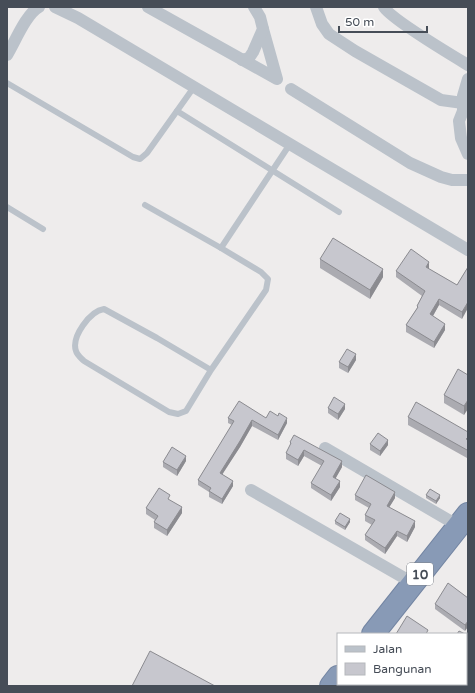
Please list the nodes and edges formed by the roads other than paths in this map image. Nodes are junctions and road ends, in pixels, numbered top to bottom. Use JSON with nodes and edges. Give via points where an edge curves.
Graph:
{"nodes":[{"id":1,"x":39,"y":7,"type":"edge"},
{"id":2,"x":55,"y":7,"type":"edge"},
{"id":3,"x":148,"y":7,"type":"edge"},
{"id":4,"x":254,"y":7,"type":"edge"},
{"id":5,"x":316,"y":7,"type":"edge"},
{"id":6,"x":384,"y":7,"type":"edge"},
{"id":7,"x":263,"y":29,"type":"junction"},
{"id":8,"x":7,"y":55,"type":"edge"},
{"id":9,"x":242,"y":60,"type":"junction"},
{"id":10,"x":468,"y":65,"type":"edge"},
{"id":11,"x":468,"y":79,"type":"edge"},
{"id":12,"x":7,"y":83,"type":"edge"},
{"id":13,"x":194,"y":87,"type":"junction"},
{"id":14,"x":292,"y":89,"type":"dead end"},
{"id":15,"x":465,"y":110,"type":"edge"},
{"id":16,"x":177,"y":111,"type":"junction"},
{"id":17,"x":290,"y":144,"type":"junction"},
{"id":18,"x":468,"y":154,"type":"edge"},
{"id":19,"x":272,"y":169,"type":"junction"},
{"id":20,"x":468,"y":180,"type":"edge"},
{"id":21,"x":145,"y":205,"type":"dead end"},
{"id":22,"x":7,"y":207,"type":"edge"},
{"id":23,"x":339,"y":212,"type":"dead end"},
{"id":24,"x":43,"y":229,"type":"dead end"},
{"id":25,"x":220,"y":248,"type":"junction"},
{"id":26,"x":468,"y":250,"type":"edge"},
{"id":27,"x":211,"y":370,"type":"junction"},
{"id":28,"x":325,"y":448,"type":"dead end"},
{"id":29,"x":252,"y":490,"type":"dead end"},
{"id":30,"x":464,"y":523,"type":"edge"},
{"id":31,"x":413,"y":583,"type":"junction"},
{"id":32,"x":374,"y":633,"type":"edge"}],
"edges":[{"from":1,"to":8,"type":"street","via":[[27,19]]},
{"from":2,"to":13,"type":"street"},
{"from":3,"to":9,"type":"street"},
{"from":4,"to":7,"type":"street"},
{"from":5,"to":15,"type":"street","via":[[329,34],[441,100]]},
{"from":6,"to":10,"type":"street","via":[[405,25]]},
{"from":7,"to":9,"type":"street","via":[[249,58]]},
{"from":7,"to":9,"type":"street","via":[[277,79]]},
{"from":11,"to":15,"type":"street","via":[[463,96]]},
{"from":12,"to":16,"type":"lane","via":[[140,159]]},
{"from":13,"to":16,"type":"lane"},
{"from":13,"to":17,"type":"street"},
{"from":14,"to":20,"type":"street","via":[[410,163],[440,177]]},
{"from":15,"to":18,"type":"street","via":[[459,121],[459,128]]},
{"from":16,"to":19,"type":"lane"},
{"from":17,"to":19,"type":"lane"},
{"from":17,"to":26,"type":"street"},
{"from":19,"to":23,"type":"lane"},
{"from":19,"to":25,"type":"lane"},
{"from":21,"to":25,"type":"lane"},
{"from":22,"to":24,"type":"lane"},
{"from":25,"to":27,"type":"lane","via":[[261,272],[268,279],[266,290]]},
{"from":27,"to":27,"type":"lane","via":[[104,310],[99,310],[91,316],[75,343],[76,353],[84,360],[168,412],[178,414],[186,411]]},
{"from":28,"to":30,"type":"street"},
{"from":29,"to":31,"type":"street"},
{"from":30,"to":31,"type":"highway","number":"10"},
{"from":31,"to":32,"type":"highway","number":"10"}]}
